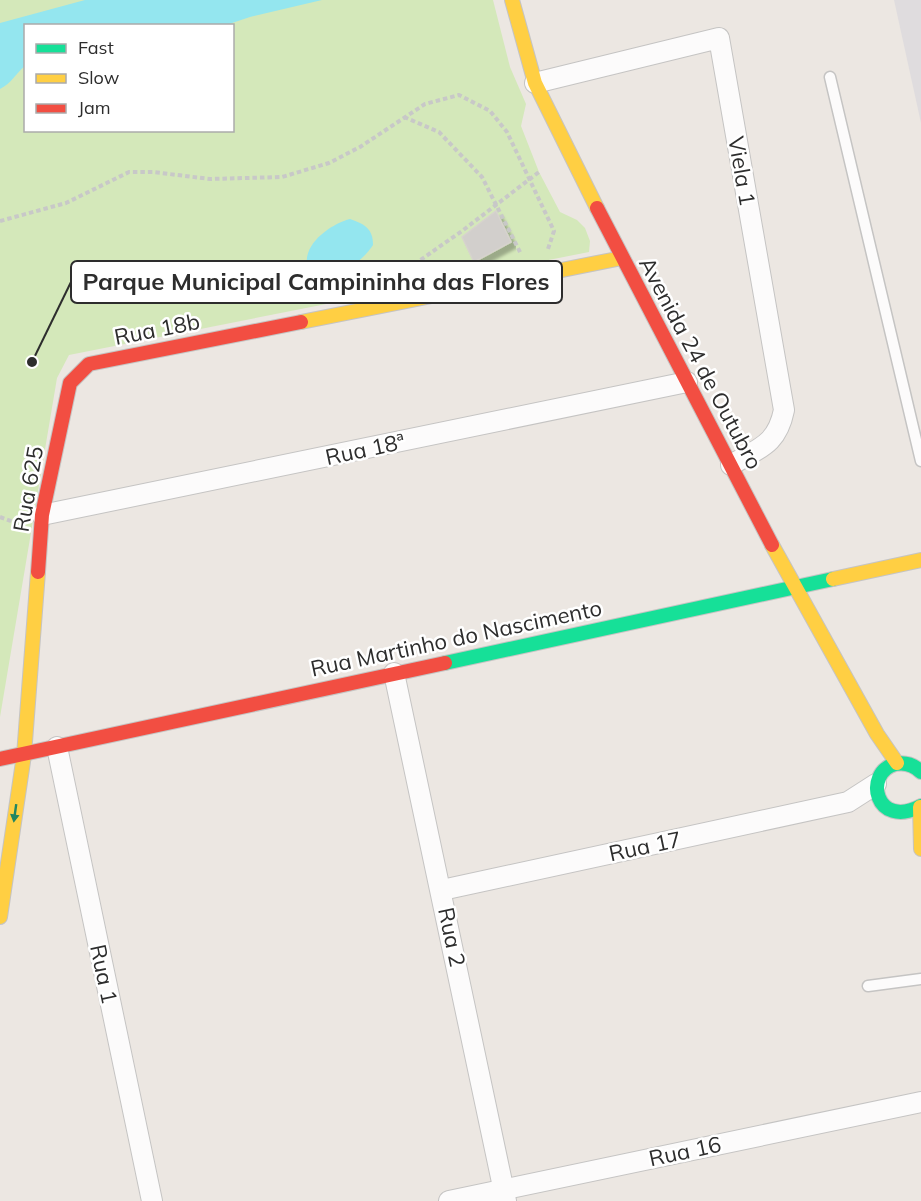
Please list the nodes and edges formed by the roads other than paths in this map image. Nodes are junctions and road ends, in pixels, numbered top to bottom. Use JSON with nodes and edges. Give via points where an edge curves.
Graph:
{"nodes":[{"id":1,"x":513,"y":3,"type":"edge"},
{"id":2,"x":830,"y":77,"type":"dead end"},
{"id":3,"x":535,"y":83,"type":"junction"},
{"id":4,"x":622,"y":258,"type":"junction"},
{"id":5,"x":88,"y":364,"type":"joint"},
{"id":6,"x":687,"y":382,"type":"junction"},
{"id":7,"x":921,"y":460,"type":"edge"},
{"id":8,"x":731,"y":465,"type":"junction"},
{"id":9,"x":42,"y":515,"type":"junction"},
{"id":10,"x":921,"y":560,"type":"edge"},
{"id":11,"x":794,"y":586,"type":"junction"},
{"id":12,"x":394,"y":673,"type":"junction"},
{"id":13,"x":877,"y":734,"type":"junction"},
{"id":14,"x":57,"y":747,"type":"junction"},
{"id":15,"x":24,"y":755,"type":"junction"},
{"id":16,"x":0,"y":759,"type":"edge"},
{"id":17,"x":897,"y":763,"type":"junction"},
{"id":18,"x":920,"y":770,"type":"edge"},
{"id":19,"x":880,"y":777,"type":"junction"},
{"id":20,"x":848,"y":802,"type":"junction"},
{"id":21,"x":921,"y":806,"type":"edge"},
{"id":22,"x":892,"y":811,"type":"junction"},
{"id":23,"x":920,"y":845,"type":"edge"},
{"id":24,"x":442,"y":890,"type":"junction"},
{"id":25,"x":0,"y":916,"type":"edge"},
{"id":26,"x":921,"y":979,"type":"edge"},
{"id":27,"x":868,"y":986,"type":"dead end"},
{"id":28,"x":921,"y":1102,"type":"edge"},
{"id":29,"x":505,"y":1195,"type":"edge"},
{"id":30,"x":152,"y":1201,"type":"edge"},
{"id":31,"x":449,"y":1201,"type":"edge"}],
"edges":[{"from":1,"to":3,"type":"street","name":"Avenida 24 de Outubro"},
{"from":2,"to":7,"type":"lane"},
{"from":3,"to":4,"type":"street","name":"Avenida 24 de Outubro"},
{"from":3,"to":8,"type":"street","name":"Viela 1","via":[[719,38],[783,410],[780,430],[767,443]]},
{"from":4,"to":5,"type":"street","name":"Rua 18b"},
{"from":4,"to":6,"type":"street","name":"Avenida 24 de Outubro"},
{"from":5,"to":9,"type":"street","name":"Rua 625","via":[[70,383]]},
{"from":6,"to":8,"type":"street","name":"Avenida 24 de Outubro"},
{"from":6,"to":9,"type":"street","name":"Rua 18ª"},
{"from":8,"to":11,"type":"street","name":"Avenida 24 de Outubro"},
{"from":9,"to":15,"type":"street","name":"Rua 625"},
{"from":10,"to":11,"type":"street","name":"Rua Martinho do Nascimento"},
{"from":11,"to":12,"type":"street","name":"Rua Martinho do Nascimento"},
{"from":11,"to":13,"type":"street","name":"Avenida 24 de Outubro"},
{"from":12,"to":14,"type":"street","name":"Rua Martinho do Nascimento"},
{"from":12,"to":24,"type":"street","name":"Rua 2"},
{"from":13,"to":17,"type":"street","name":"Avenida 24 de Outubro"},
{"from":13,"to":19,"type":"street","name":"Avenida 24 de Outubro"},
{"from":14,"to":15,"type":"street","name":"Rua Martinho do Nascimento"},
{"from":14,"to":30,"type":"street","name":"Rua 1"},
{"from":15,"to":16,"type":"street","name":"Rua Martinho do Nascimento"},
{"from":15,"to":25,"type":"street","name":"Rua 625","one_way":true},
{"from":17,"to":18,"type":"street"},
{"from":17,"to":19,"type":"street"},
{"from":19,"to":20,"type":"street","name":"Rua 17"},
{"from":19,"to":22,"type":"street","name":"Avenida 24 de Outubro","via":[[877,796]]},
{"from":20,"to":22,"type":"street","name":"Rua 17"},
{"from":20,"to":24,"type":"street","name":"Rua 17"},
{"from":21,"to":22,"type":"street","via":[[911,813]]},
{"from":21,"to":23,"type":"street"},
{"from":22,"to":23,"type":"street"},
{"from":24,"to":29,"type":"street","name":"Rua 2"},
{"from":26,"to":27,"type":"lane"},
{"from":28,"to":29,"type":"street","name":"Rua 16"},
{"from":29,"to":31,"type":"street","name":"Rua 16"}]}
